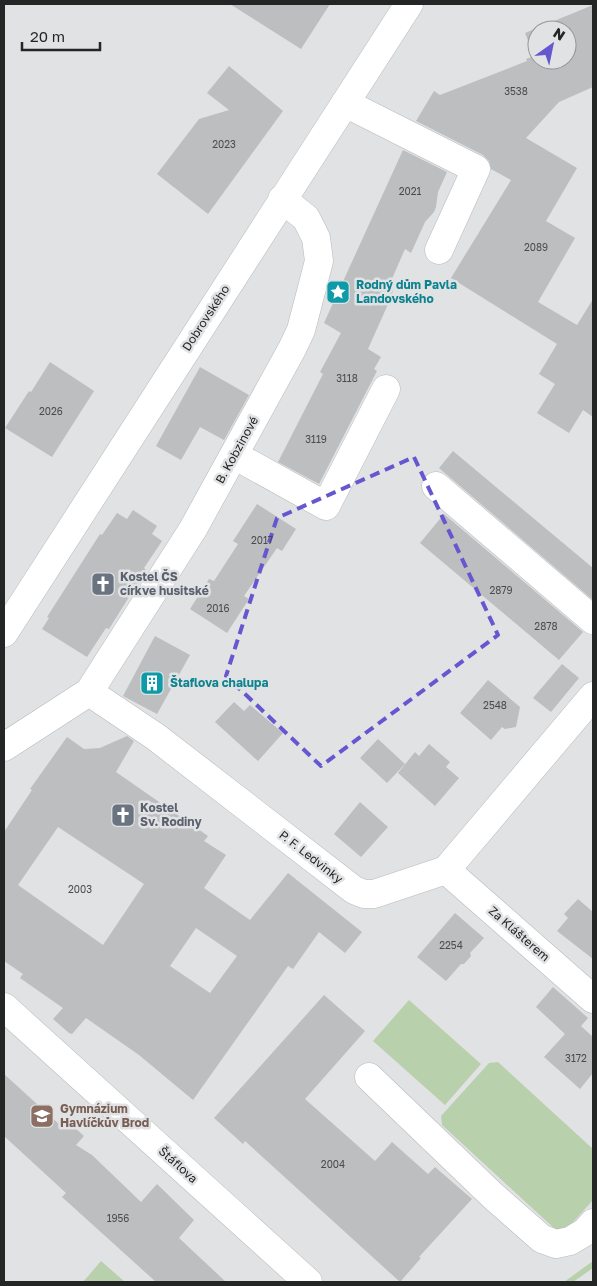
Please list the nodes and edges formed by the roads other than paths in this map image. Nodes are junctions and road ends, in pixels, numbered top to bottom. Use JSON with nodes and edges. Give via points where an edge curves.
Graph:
{"nodes":[{"id":1,"x":409,"y":4,"type":"edge"},
{"id":2,"x":345,"y":103,"type":"junction"},
{"id":3,"x":282,"y":199,"type":"junction"},
{"id":4,"x":439,"y":250,"type":"dead end"},
{"id":5,"x":386,"y":389,"type":"dead end"},
{"id":6,"x":234,"y":455,"type":"junction"},
{"id":7,"x":436,"y":486,"type":"dead end"},
{"id":8,"x":593,"y":620,"type":"edge"},
{"id":9,"x":4,"y":633,"type":"edge"},
{"id":10,"x":89,"y":692,"type":"junction"},
{"id":11,"x":593,"y":696,"type":"edge"},
{"id":12,"x":4,"y":748,"type":"edge"},
{"id":13,"x":446,"y":870,"type":"junction"},
{"id":14,"x":593,"y":999,"type":"edge"},
{"id":15,"x":4,"y":1007,"type":"edge"},
{"id":16,"x":368,"y":1077,"type":"dead end"},
{"id":17,"x":593,"y":1223,"type":"edge"},
{"id":18,"x":308,"y":1282,"type":"edge"}],
"edges":[{"from":1,"to":2,"type":"street","name":"Dobrovského"},
{"from":2,"to":3,"type":"street","name":"Dobrovského"},
{"from":2,"to":4,"type":"street","via":[[476,169]]},
{"from":3,"to":6,"type":"street","name":"B. Kobzinové","via":[[306,218],[316,238],[319,261],[301,330]]},
{"from":3,"to":9,"type":"street","name":"Dobrovského"},
{"from":5,"to":6,"type":"street","via":[[326,506]]},
{"from":6,"to":10,"type":"street","name":"B. Kobzinové","via":[[193,529]]},
{"from":7,"to":8,"type":"street"},
{"from":10,"to":12,"type":"street"},
{"from":10,"to":13,"type":"street","name":"P. F. Ledvinky","via":[[156,737],[354,890],[374,894]]},
{"from":11,"to":13,"type":"street"},
{"from":13,"to":14,"type":"street","name":"Za Klášterem"},
{"from":15,"to":18,"type":"street","name":"Štáflova"},
{"from":16,"to":17,"type":"street","via":[[542,1239],[556,1244],[570,1242]]}]}
